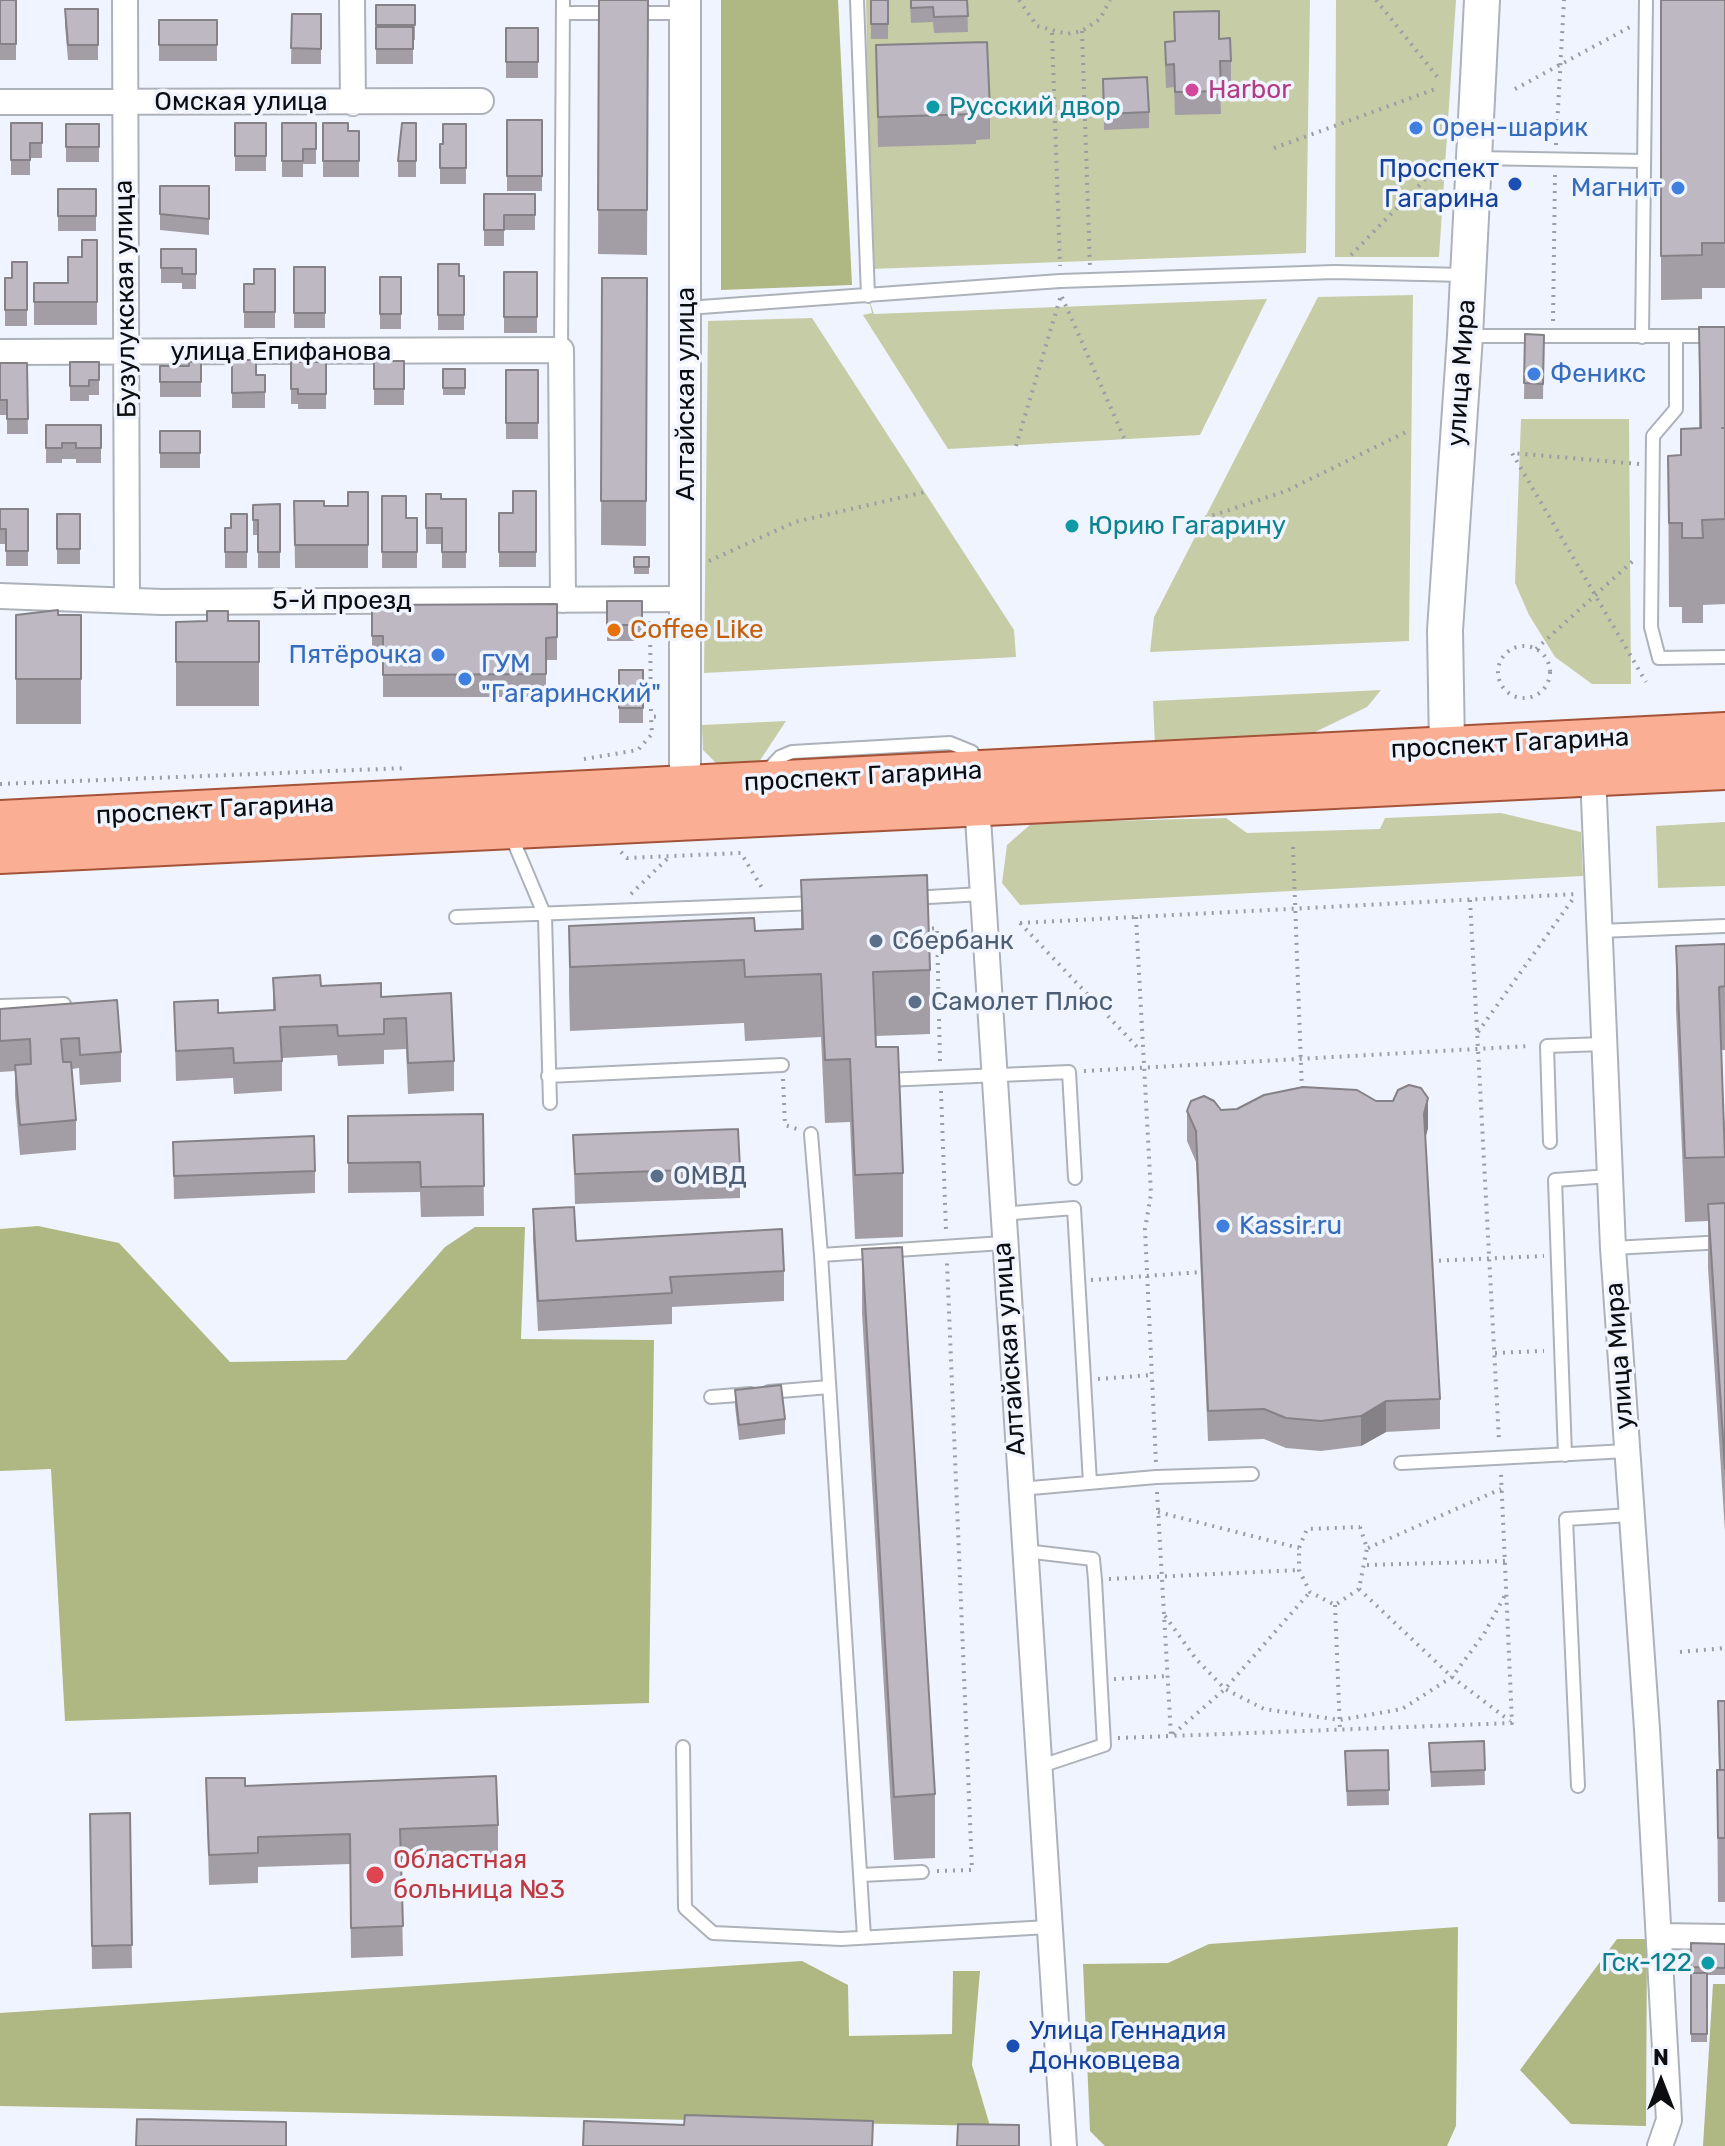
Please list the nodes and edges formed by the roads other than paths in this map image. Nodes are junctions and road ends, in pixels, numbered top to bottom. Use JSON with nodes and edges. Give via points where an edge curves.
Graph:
{"nodes":[{"id":1,"x":125,"y":0,"type":"edge"},
{"id":2,"x":352,"y":0,"type":"edge"},
{"id":3,"x":857,"y":0,"type":"edge"},
{"id":4,"x":1482,"y":0,"type":"edge"},
{"id":5,"x":1646,"y":0,"type":"edge"},
{"id":6,"x":563,"y":7,"type":"edge"},
{"id":7,"x":685,"y":7,"type":"edge"},
{"id":8,"x":124,"y":101,"type":"junction"},
{"id":9,"x":481,"y":101,"type":"dead end"},
{"id":10,"x":0,"y":102,"type":"edge"},
{"id":11,"x":353,"y":103,"type":"junction"},
{"id":12,"x":1474,"y":158,"type":"junction"},
{"id":13,"x":1644,"y":161,"type":"junction"},
{"id":14,"x":1468,"y":275,"type":"junction"},
{"id":15,"x":868,"y":296,"type":"junction"},
{"id":16,"x":687,"y":308,"type":"junction"},
{"id":17,"x":1465,"y":336,"type":"junction"},
{"id":18,"x":1725,"y":336,"type":"edge"},
{"id":19,"x":1642,"y":337,"type":"junction"},
{"id":20,"x":1676,"y":337,"type":"junction"},
{"id":21,"x":561,"y":350,"type":"junction"},
{"id":22,"x":0,"y":352,"type":"edge"},
{"id":23,"x":128,"y":353,"type":"junction"},
{"id":24,"x":685,"y":585,"type":"junction"},
{"id":25,"x":0,"y":596,"type":"edge"},
{"id":26,"x":127,"y":599,"type":"junction"},
{"id":27,"x":563,"y":600,"type":"junction"},
{"id":28,"x":1725,"y":657,"type":"edge"},
{"id":29,"x":1725,"y":733,"type":"edge"},
{"id":30,"x":1448,"y":764,"type":"junction"},
{"id":31,"x":1725,"y":769,"type":"edge"},
{"id":32,"x":1593,"y":775,"type":"junction"},
{"id":33,"x":976,"y":787,"type":"junction"},
{"id":34,"x":686,"y":802,"type":"junction"},
{"id":35,"x":0,"y":821,"type":"edge"},
{"id":36,"x":508,"y":827,"type":"junction"},
{"id":37,"x":0,"y":853,"type":"edge"},
{"id":38,"x":982,"y":894,"type":"junction"},
{"id":39,"x":892,"y":899,"type":"edge"},
{"id":40,"x":832,"y":902,"type":"edge"},
{"id":41,"x":545,"y":916,"type":"junction"},
{"id":42,"x":456,"y":917,"type":"dead end"},
{"id":43,"x":1725,"y":926,"type":"edge"},
{"id":44,"x":1599,"y":931,"type":"junction"},
{"id":45,"x":64,"y":1004,"type":"edge"},
{"id":46,"x":0,"y":1006,"type":"edge"},
{"id":47,"x":1603,"y":1044,"type":"junction"},
{"id":48,"x":782,"y":1065,"type":"road end"},
{"id":49,"x":548,"y":1076,"type":"junction"},
{"id":50,"x":993,"y":1077,"type":"junction"},
{"id":51,"x":885,"y":1080,"type":"edge"},
{"id":52,"x":550,"y":1103,"type":"dead end"},
{"id":53,"x":811,"y":1134,"type":"road end"},
{"id":54,"x":1550,"y":1142,"type":"dead end"},
{"id":55,"x":1609,"y":1176,"type":"junction"},
{"id":56,"x":1075,"y":1178,"type":"dead end"},
{"id":57,"x":1001,"y":1214,"type":"junction"},
{"id":58,"x":1725,"y":1242,"type":"edge"},
{"id":59,"x":1003,"y":1243,"type":"junction"},
{"id":60,"x":1613,"y":1248,"type":"junction"},
{"id":61,"x":821,"y":1255,"type":"junction"},
{"id":62,"x":829,"y":1387,"type":"junction"},
{"id":63,"x":711,"y":1397,"type":"dead end"},
{"id":64,"x":1627,"y":1451,"type":"junction"},
{"id":65,"x":1565,"y":1455,"type":"junction"},
{"id":66,"x":1401,"y":1463,"type":"dead end"},
{"id":67,"x":1252,"y":1474,"type":"dead end"},
{"id":68,"x":1090,"y":1483,"type":"junction"},
{"id":69,"x":1019,"y":1489,"type":"junction"},
{"id":70,"x":1631,"y":1515,"type":"junction"},
{"id":71,"x":1024,"y":1551,"type":"junction"},
{"id":72,"x":683,"y":1747,"type":"dead end"},
{"id":73,"x":1041,"y":1766,"type":"junction"},
{"id":74,"x":1578,"y":1786,"type":"dead end"},
{"id":75,"x":922,"y":1872,"type":"road end"},
{"id":76,"x":861,"y":1875,"type":"junction"},
{"id":77,"x":1048,"y":1927,"type":"junction"},
{"id":78,"x":1660,"y":1936,"type":"junction"},
{"id":79,"x":864,"y":1937,"type":"junction"},
{"id":80,"x":1725,"y":1937,"type":"edge"},
{"id":81,"x":1064,"y":2146,"type":"edge"},
{"id":82,"x":1660,"y":2146,"type":"edge"}],
"edges":[{"from":1,"to":8,"type":"street","name":"Бузулукская улица"},
{"from":2,"to":11,"type":"street"},
{"from":3,"to":15,"type":"lane"},
{"from":4,"to":12,"type":"main road","name":"улица Мира"},
{"from":5,"to":13,"type":"lane"},
{"from":6,"to":7,"type":"lane"},
{"from":6,"to":21,"type":"lane"},
{"from":7,"to":16,"type":"street","name":"Алтайская улица"},
{"from":8,"to":10,"type":"street","name":"Омская улица"},
{"from":8,"to":11,"type":"street","name":"Омская улица"},
{"from":8,"to":23,"type":"street","name":"Бузулукская улица"},
{"from":9,"to":11,"type":"street","name":"Омская улица"},
{"from":12,"to":13,"type":"lane"},
{"from":12,"to":14,"type":"main road","name":"улица Мира"},
{"from":13,"to":19,"type":"lane"},
{"from":14,"to":15,"type":"lane","via":[[1335,272],[1060,281]]},
{"from":14,"to":17,"type":"main road","name":"улица Мира"},
{"from":15,"to":16,"type":"lane"},
{"from":16,"to":24,"type":"street","name":"Алтайская улица"},
{"from":17,"to":19,"type":"lane"},
{"from":17,"to":30,"type":"main road","name":"улица Мира","via":[[1445,630]]},
{"from":18,"to":20,"type":"lane"},
{"from":19,"to":20,"type":"lane"},
{"from":20,"to":28,"type":"lane","via":[[1676,409],[1653,436],[1651,627],[1659,658]]},
{"from":21,"to":23,"type":"street","name":"улица Епифанова"},
{"from":21,"to":27,"type":"street"},
{"from":22,"to":23,"type":"street","name":"улица Епифанова"},
{"from":23,"to":26,"type":"street","name":"Бузулукская улица"},
{"from":24,"to":27,"type":"street","name":"5-й проезд","via":[[650,599]]},
{"from":24,"to":34,"type":"street","name":"Алтайская улица"},
{"from":25,"to":26,"type":"street","name":"5-й проезд"},
{"from":26,"to":27,"type":"street","name":"5-й проезд"},
{"from":29,"to":30,"type":"main road","name":"проспект Гагарина"},
{"from":30,"to":32,"type":"main road","name":"проспект Гагарина"},
{"from":30,"to":33,"type":"main road","name":"проспект Гагарина"},
{"from":31,"to":32,"type":"main road","name":"проспект Гагарина"},
{"from":32,"to":44,"type":"street","name":"улица Мира"},
{"from":33,"to":34,"type":"main road","name":"проспект Гагарина"},
{"from":33,"to":34,"type":"main road","name":"проспект Гагарина","via":[[757,783]]},
{"from":33,"to":38,"type":"street","name":"Алтайская улица"},
{"from":34,"to":35,"type":"main road","name":"проспект Гагарина"},
{"from":34,"to":36,"type":"main road","name":"проспект Гагарина"},
{"from":36,"to":37,"type":"main road","name":"проспект Гагарина"},
{"from":36,"to":41,"type":"lane"},
{"from":38,"to":39,"type":"lane"},
{"from":38,"to":50,"type":"street","name":"Алтайская улица"},
{"from":40,"to":41,"type":"lane"},
{"from":41,"to":42,"type":"lane"},
{"from":41,"to":49,"type":"lane"},
{"from":43,"to":44,"type":"lane"},
{"from":44,"to":47,"type":"street","name":"улица Мира"},
{"from":45,"to":46,"type":"lane"},
{"from":47,"to":54,"type":"lane","via":[[1547,1046]]},
{"from":47,"to":55,"type":"street","name":"улица Мира"},
{"from":48,"to":49,"type":"lane"},
{"from":49,"to":52,"type":"lane"},
{"from":50,"to":51,"type":"lane"},
{"from":50,"to":56,"type":"lane","via":[[1069,1072]]},
{"from":50,"to":57,"type":"street","name":"Алтайская улица"},
{"from":53,"to":61,"type":"lane"},
{"from":55,"to":60,"type":"street","name":"улица Мира"},
{"from":55,"to":65,"type":"lane","via":[[1555,1180]]},
{"from":57,"to":59,"type":"street","name":"Алтайская улица"},
{"from":57,"to":68,"type":"lane","via":[[1074,1208]]},
{"from":58,"to":60,"type":"lane"},
{"from":59,"to":61,"type":"lane"},
{"from":59,"to":69,"type":"street","name":"Алтайская улица"},
{"from":60,"to":64,"type":"street","name":"улица Мира"},
{"from":61,"to":62,"type":"lane"},
{"from":62,"to":63,"type":"lane"},
{"from":62,"to":76,"type":"lane"},
{"from":64,"to":65,"type":"lane"},
{"from":64,"to":70,"type":"street","name":"улица Мира"},
{"from":65,"to":66,"type":"lane"},
{"from":67,"to":68,"type":"lane"},
{"from":68,"to":69,"type":"lane"},
{"from":69,"to":71,"type":"street","name":"Алтайская улица"},
{"from":70,"to":74,"type":"lane","via":[[1566,1519]]},
{"from":70,"to":78,"type":"street","name":"улица Мира"},
{"from":71,"to":73,"type":"street","name":"Алтайская улица"},
{"from":71,"to":73,"type":"lane","via":[[1093,1559],[1095,1580],[1104,1745]]},
{"from":72,"to":79,"type":"lane","via":[[685,1908],[713,1933]]},
{"from":73,"to":77,"type":"street","name":"Алтайская улица"},
{"from":75,"to":76,"type":"lane"},
{"from":76,"to":79,"type":"lane"},
{"from":77,"to":79,"type":"lane"},
{"from":77,"to":81,"type":"street","name":"Алтайская улица"},
{"from":78,"to":80,"type":"street"},
{"from":78,"to":82,"type":"street","name":"улица Мира","via":[[1669,2120]]}]}
